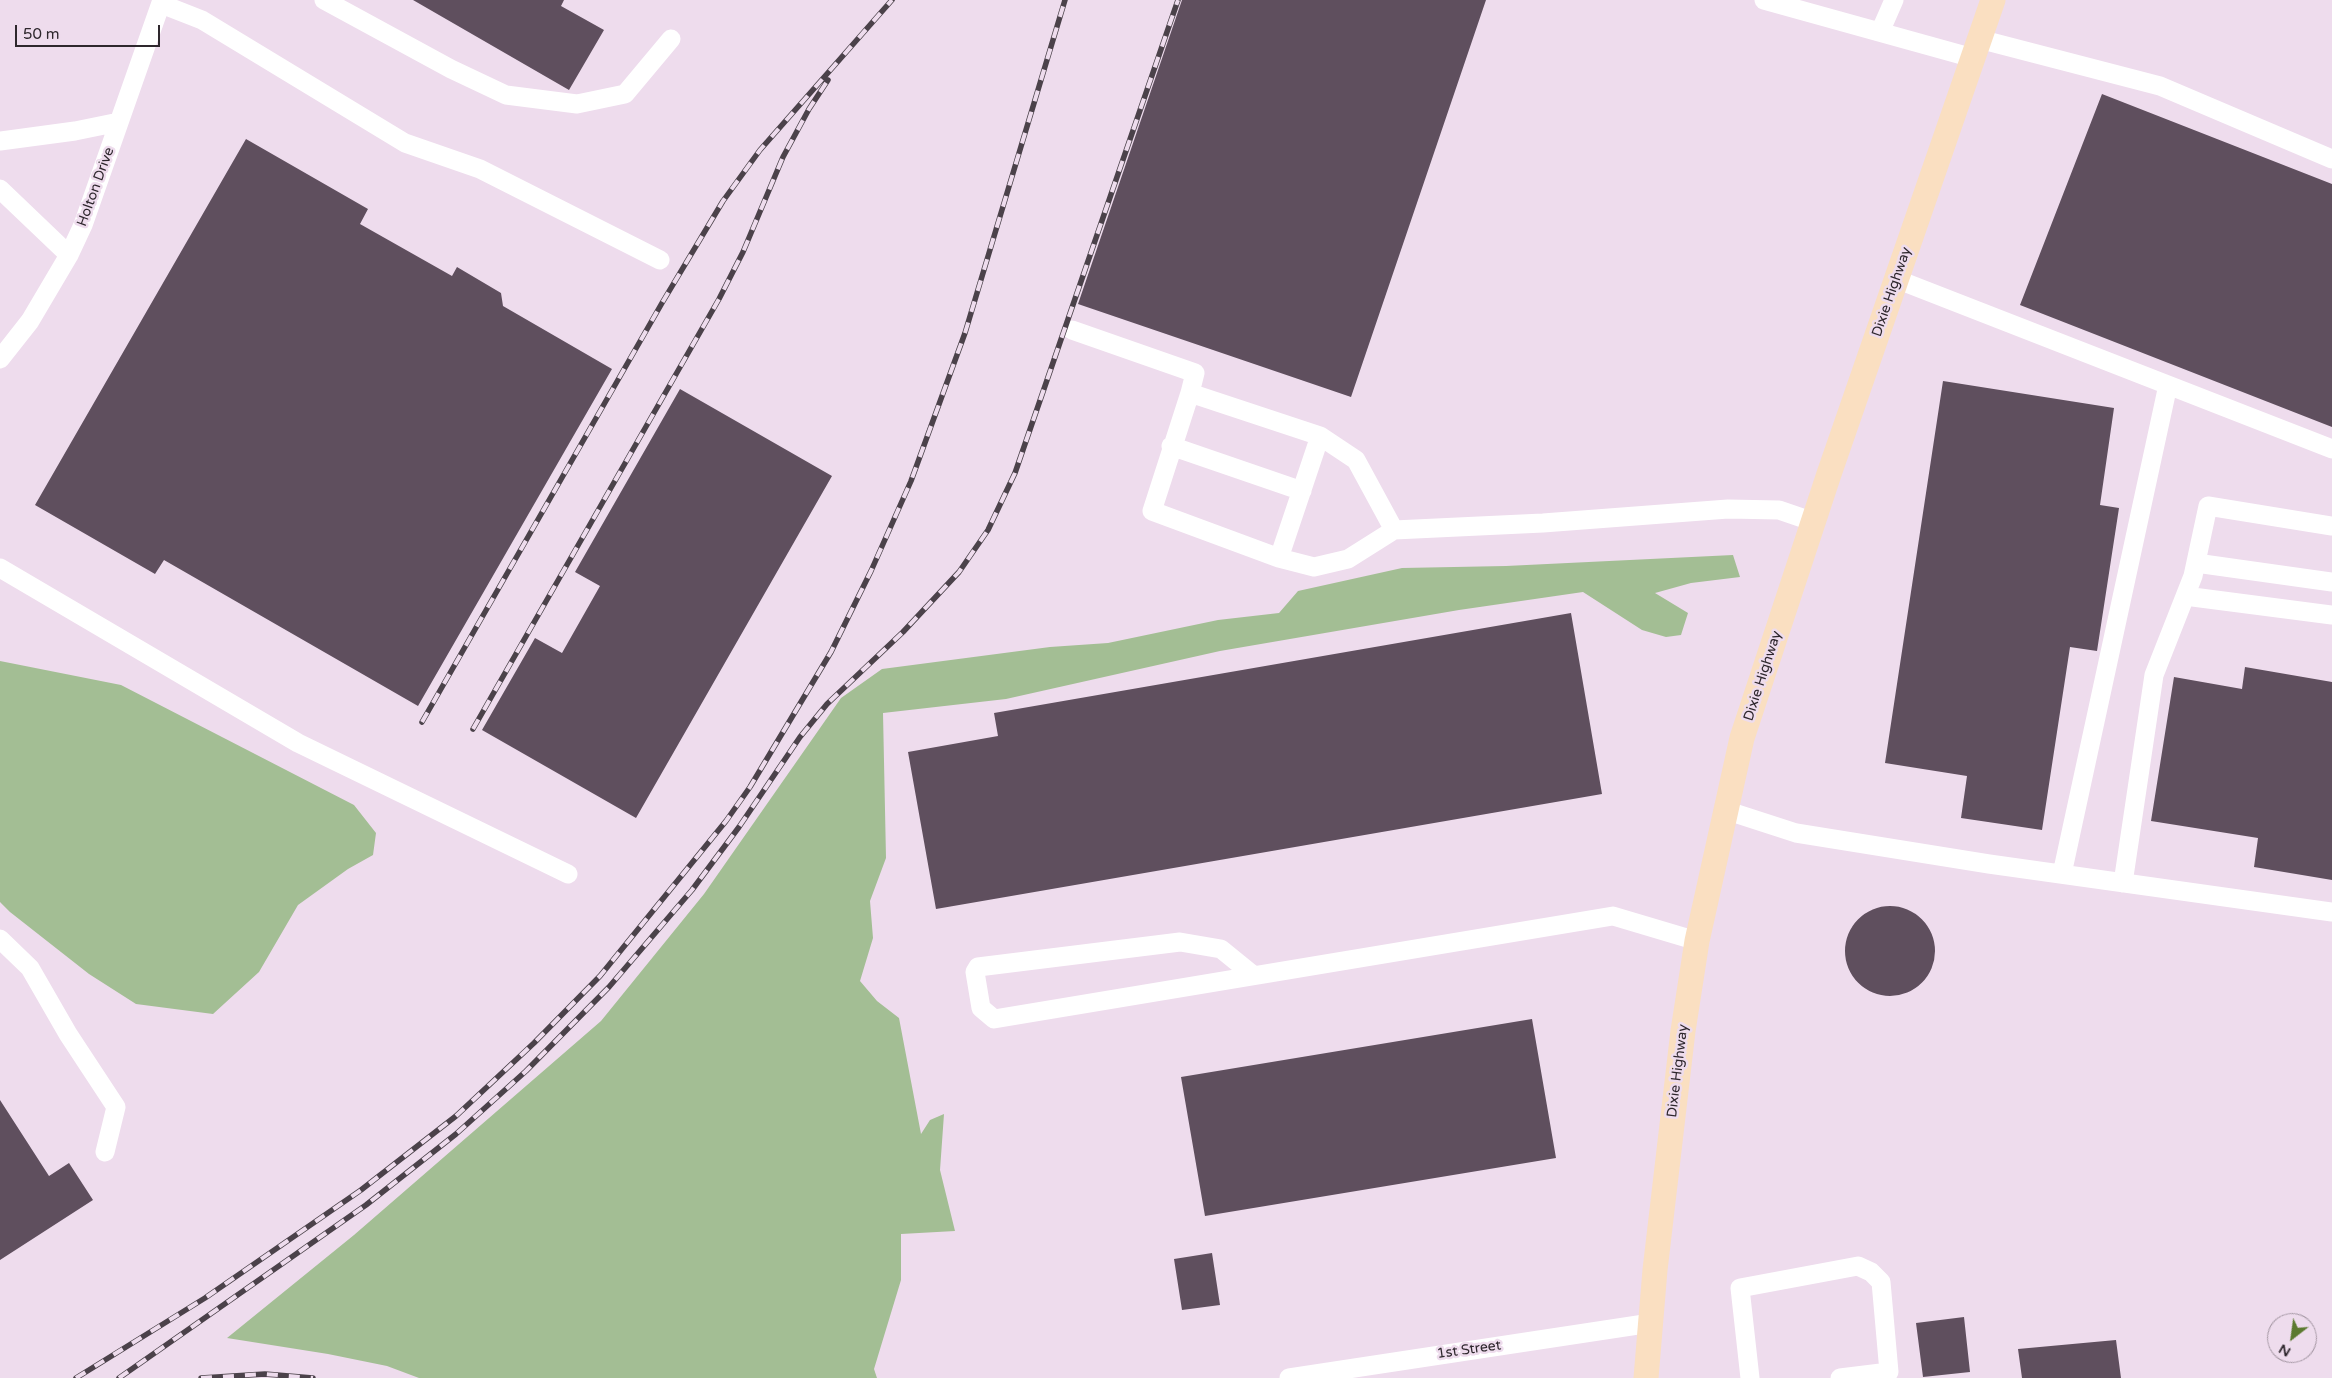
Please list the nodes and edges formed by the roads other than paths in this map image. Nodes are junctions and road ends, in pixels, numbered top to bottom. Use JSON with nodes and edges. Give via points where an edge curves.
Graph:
{"nodes":[{"id":1,"x":324,"y":0,"type":"edge"},
{"id":2,"x":1764,"y":0,"type":"edge"},
{"id":3,"x":1894,"y":0,"type":"edge"},
{"id":4,"x":1993,"y":0,"type":"edge"},
{"id":5,"x":161,"y":2,"type":"edge"},
{"id":6,"x":1880,"y":32,"type":"junction"},
{"id":7,"x":671,"y":38,"type":"dead end"},
{"id":8,"x":1976,"y":49,"type":"junction"},
{"id":9,"x":119,"y":122,"type":"junction"},
{"id":10,"x":0,"y":141,"type":"edge"},
{"id":11,"x":2332,"y":159,"type":"edge"},
{"id":12,"x":0,"y":189,"type":"edge"},
{"id":13,"x":69,"y":254,"type":"junction"},
{"id":14,"x":660,"y":260,"type":"dead end"},
{"id":15,"x":1896,"y":279,"type":"junction"},
{"id":16,"x":1072,"y":330,"type":"dead end"},
{"id":17,"x":0,"y":359,"type":"edge"},
{"id":18,"x":2168,"y":385,"type":"junction"},
{"id":19,"x":1190,"y":393,"type":"junction"},
{"id":20,"x":1320,"y":436,"type":"junction"},
{"id":21,"x":1171,"y":446,"type":"junction"},
{"id":22,"x":2332,"y":449,"type":"edge"},
{"id":23,"x":1302,"y":491,"type":"junction"},
{"id":24,"x":1814,"y":522,"type":"junction"},
{"id":25,"x":2332,"y":526,"type":"edge"},
{"id":26,"x":1394,"y":530,"type":"junction"},
{"id":27,"x":1279,"y":558,"type":"junction"},
{"id":28,"x":2196,"y":563,"type":"junction"},
{"id":29,"x":0,"y":568,"type":"edge"},
{"id":30,"x":2332,"y":582,"type":"edge"},
{"id":31,"x":2185,"y":596,"type":"junction"},
{"id":32,"x":2332,"y":615,"type":"edge"},
{"id":33,"x":1725,"y":810,"type":"junction"},
{"id":34,"x":568,"y":874,"type":"dead end"},
{"id":35,"x":2062,"y":874,"type":"junction"},
{"id":36,"x":2123,"y":882,"type":"junction"},
{"id":37,"x":2332,"y":912,"type":"edge"},
{"id":38,"x":0,"y":939,"type":"edge"},
{"id":39,"x":1697,"y":941,"type":"junction"},
{"id":40,"x":1253,"y":975,"type":"junction"},
{"id":41,"x":105,"y":1152,"type":"dead end"},
{"id":42,"x":1650,"y":1323,"type":"junction"},
{"id":43,"x":1288,"y":1378,"type":"edge"},
{"id":44,"x":1646,"y":1378,"type":"edge"},
{"id":45,"x":1750,"y":1378,"type":"edge"},
{"id":46,"x":1840,"y":1378,"type":"edge"}],
"edges":[{"from":1,"to":7,"type":"street","via":[[506,95],[577,104],[625,94]]},
{"from":2,"to":6,"type":"street"},
{"from":3,"to":6,"type":"street"},
{"from":4,"to":8,"type":"main road","name":"Dixie Highway"},
{"from":5,"to":9,"type":"street","name":"Holton Drive"},
{"from":5,"to":14,"type":"street","via":[[202,20],[405,143],[480,169]]},
{"from":6,"to":8,"type":"street"},
{"from":8,"to":11,"type":"street","via":[[2160,86]]},
{"from":8,"to":15,"type":"main road","name":"Dixie Highway"},
{"from":9,"to":10,"type":"street"},
{"from":9,"to":13,"type":"street","name":"Holton Drive"},
{"from":12,"to":13,"type":"street"},
{"from":13,"to":17,"type":"street","name":"Holton Drive","via":[[30,320]]},
{"from":15,"to":18,"type":"street"},
{"from":15,"to":24,"type":"main road","name":"Dixie Highway"},
{"from":16,"to":19,"type":"street","via":[[1195,373]]},
{"from":18,"to":22,"type":"street"},
{"from":18,"to":35,"type":"street"},
{"from":19,"to":20,"type":"street"},
{"from":19,"to":21,"type":"street"},
{"from":20,"to":23,"type":"street"},
{"from":20,"to":26,"type":"street","via":[[1356,460]]},
{"from":21,"to":23,"type":"street"},
{"from":21,"to":27,"type":"street","via":[[1152,511]]},
{"from":23,"to":27,"type":"street"},
{"from":24,"to":26,"type":"street","via":[[1779,510],[1728,509]]},
{"from":24,"to":33,"type":"main road","name":"Dixie Highway","via":[[1742,738]]},
{"from":25,"to":28,"type":"street","via":[[2208,506]]},
{"from":26,"to":27,"type":"street","via":[[1348,559],[1314,567]]},
{"from":28,"to":30,"type":"street"},
{"from":28,"to":31,"type":"street"},
{"from":29,"to":34,"type":"street","via":[[298,743]]},
{"from":31,"to":32,"type":"street"},
{"from":31,"to":36,"type":"street","via":[[2154,676]]},
{"from":33,"to":35,"type":"street","via":[[1796,833]]},
{"from":33,"to":39,"type":"main road","name":"Dixie Highway"},
{"from":35,"to":36,"type":"street"},
{"from":36,"to":37,"type":"street"},
{"from":38,"to":41,"type":"street","via":[[30,968],[116,1108]]},
{"from":39,"to":40,"type":"street","via":[[1613,916]]},
{"from":39,"to":42,"type":"main road","name":"Dixie Highway"},
{"from":40,"to":40,"type":"street","via":[[994,1019],[981,1008],[976,972],[978,967],[1180,942],[1221,949]]},
{"from":42,"to":43,"type":"street","name":"1st Street"},
{"from":42,"to":44,"type":"main road","name":"Dixie Highway"},
{"from":45,"to":46,"type":"street","via":[[1740,1288],[1858,1266],[1881,1282],[1888,1372]]}]}
